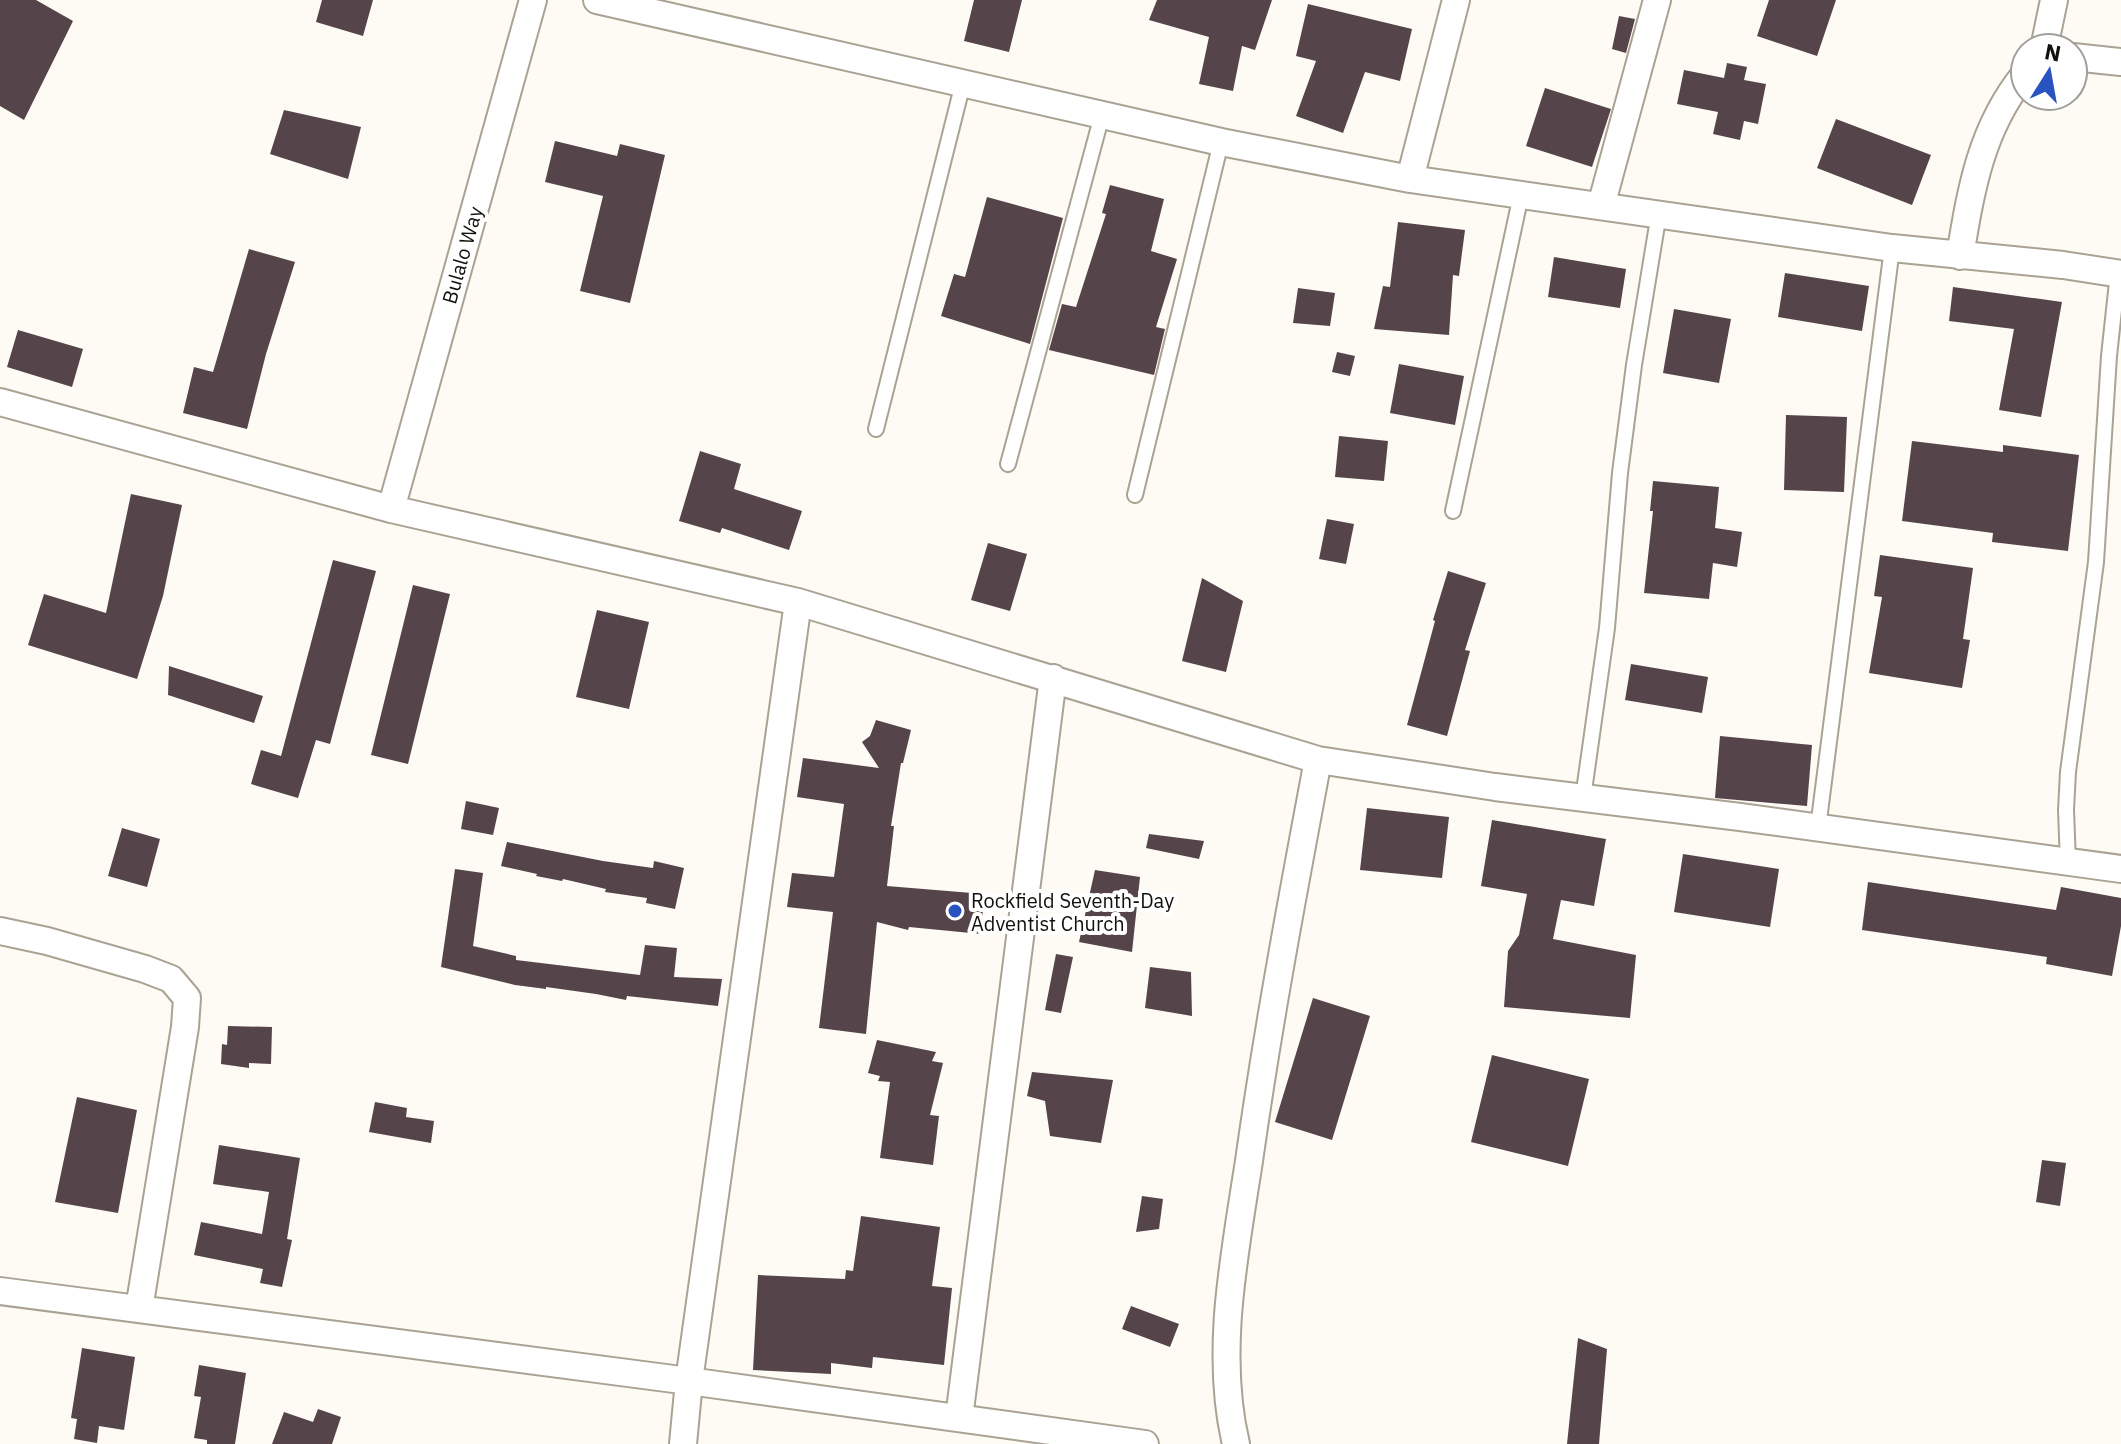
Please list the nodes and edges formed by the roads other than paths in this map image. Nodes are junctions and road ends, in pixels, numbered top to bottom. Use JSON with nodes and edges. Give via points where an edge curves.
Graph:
{"nodes":[{"id":1,"x":533,"y":0,"type":"edge"},
{"id":2,"x":597,"y":0,"type":"edge"},
{"id":3,"x":1456,"y":0,"type":"edge"},
{"id":4,"x":1657,"y":0,"type":"edge"},
{"id":5,"x":2054,"y":0,"type":"edge"},
{"id":6,"x":2047,"y":32,"type":"edge"},
{"id":7,"x":2089,"y":59,"type":"edge"},
{"id":8,"x":2121,"y":62,"type":"edge"},
{"id":9,"x":963,"y":83,"type":"junction"},
{"id":10,"x":2009,"y":97,"type":"edge"},
{"id":11,"x":1102,"y":115,"type":"junction"},
{"id":12,"x":1221,"y":142,"type":"junction"},
{"id":13,"x":1410,"y":179,"type":"junction"},
{"id":14,"x":1521,"y":195,"type":"junction"},
{"id":15,"x":1601,"y":206,"type":"junction"},
{"id":16,"x":1659,"y":213,"type":"junction"},
{"id":17,"x":1892,"y":248,"type":"junction"},
{"id":18,"x":1960,"y":256,"type":"junction"},
{"id":19,"x":2120,"y":273,"type":"edge"},
{"id":20,"x":0,"y":402,"type":"edge"},
{"id":21,"x":876,"y":429,"type":"dead end"},
{"id":22,"x":1008,"y":464,"type":"dead end"},
{"id":23,"x":1135,"y":495,"type":"dead end"},
{"id":24,"x":391,"y":509,"type":"junction"},
{"id":25,"x":1453,"y":511,"type":"dead end"},
{"id":26,"x":798,"y":602,"type":"junction"},
{"id":27,"x":1053,"y":678,"type":"junction"},
{"id":28,"x":1318,"y":760,"type":"junction"},
{"id":29,"x":1583,"y":798,"type":"junction"},
{"id":30,"x":1818,"y":828,"type":"junction"},
{"id":31,"x":2068,"y":863,"type":"junction"},
{"id":32,"x":2121,"y":869,"type":"edge"},
{"id":33,"x":0,"y":931,"type":"edge"},
{"id":34,"x":0,"y":1291,"type":"edge"},
{"id":35,"x":139,"y":1309,"type":"junction"},
{"id":36,"x":689,"y":1381,"type":"junction"},
{"id":37,"x":959,"y":1418,"type":"junction"},
{"id":38,"x":683,"y":1444,"type":"edge"},
{"id":39,"x":1145,"y":1444,"type":"edge"},
{"id":40,"x":1236,"y":1444,"type":"edge"}],
"edges":[{"from":1,"to":24,"type":"street","name":"Bulalo Way"},
{"from":2,"to":9,"type":"street"},
{"from":3,"to":13,"type":"street"},
{"from":4,"to":15,"type":"street"},
{"from":5,"to":6,"type":"street"},
{"from":7,"to":8,"type":"street"},
{"from":9,"to":11,"type":"street"},
{"from":9,"to":21,"type":"lane"},
{"from":10,"to":18,"type":"street","via":[[1993,120],[1971,186]]},
{"from":11,"to":12,"type":"street"},
{"from":11,"to":22,"type":"lane"},
{"from":12,"to":13,"type":"street"},
{"from":12,"to":23,"type":"lane"},
{"from":13,"to":14,"type":"street"},
{"from":14,"to":15,"type":"street"},
{"from":14,"to":25,"type":"lane"},
{"from":15,"to":16,"type":"street"},
{"from":16,"to":17,"type":"street"},
{"from":16,"to":29,"type":"lane","via":[[1630,396],[1607,628]]},
{"from":17,"to":18,"type":"street"},
{"from":17,"to":30,"type":"lane"},
{"from":18,"to":19,"type":"street"},
{"from":19,"to":31,"type":"lane","via":[[2109,356],[2096,562],[2068,772]]},
{"from":20,"to":24,"type":"street"},
{"from":24,"to":26,"type":"street"},
{"from":26,"to":27,"type":"street"},
{"from":26,"to":36,"type":"street"},
{"from":27,"to":28,"type":"street"},
{"from":27,"to":37,"type":"street"},
{"from":28,"to":29,"type":"street"},
{"from":28,"to":40,"type":"street","via":[[1269,1020],[1234,1256],[1226,1342]]},
{"from":29,"to":30,"type":"street"},
{"from":30,"to":31,"type":"street"},
{"from":31,"to":32,"type":"street"},
{"from":33,"to":35,"type":"street","via":[[145,969],[171,979],[187,998]]},
{"from":34,"to":35,"type":"street"},
{"from":35,"to":36,"type":"street"},
{"from":36,"to":37,"type":"street"},
{"from":36,"to":38,"type":"street"},
{"from":37,"to":39,"type":"street"}]}
